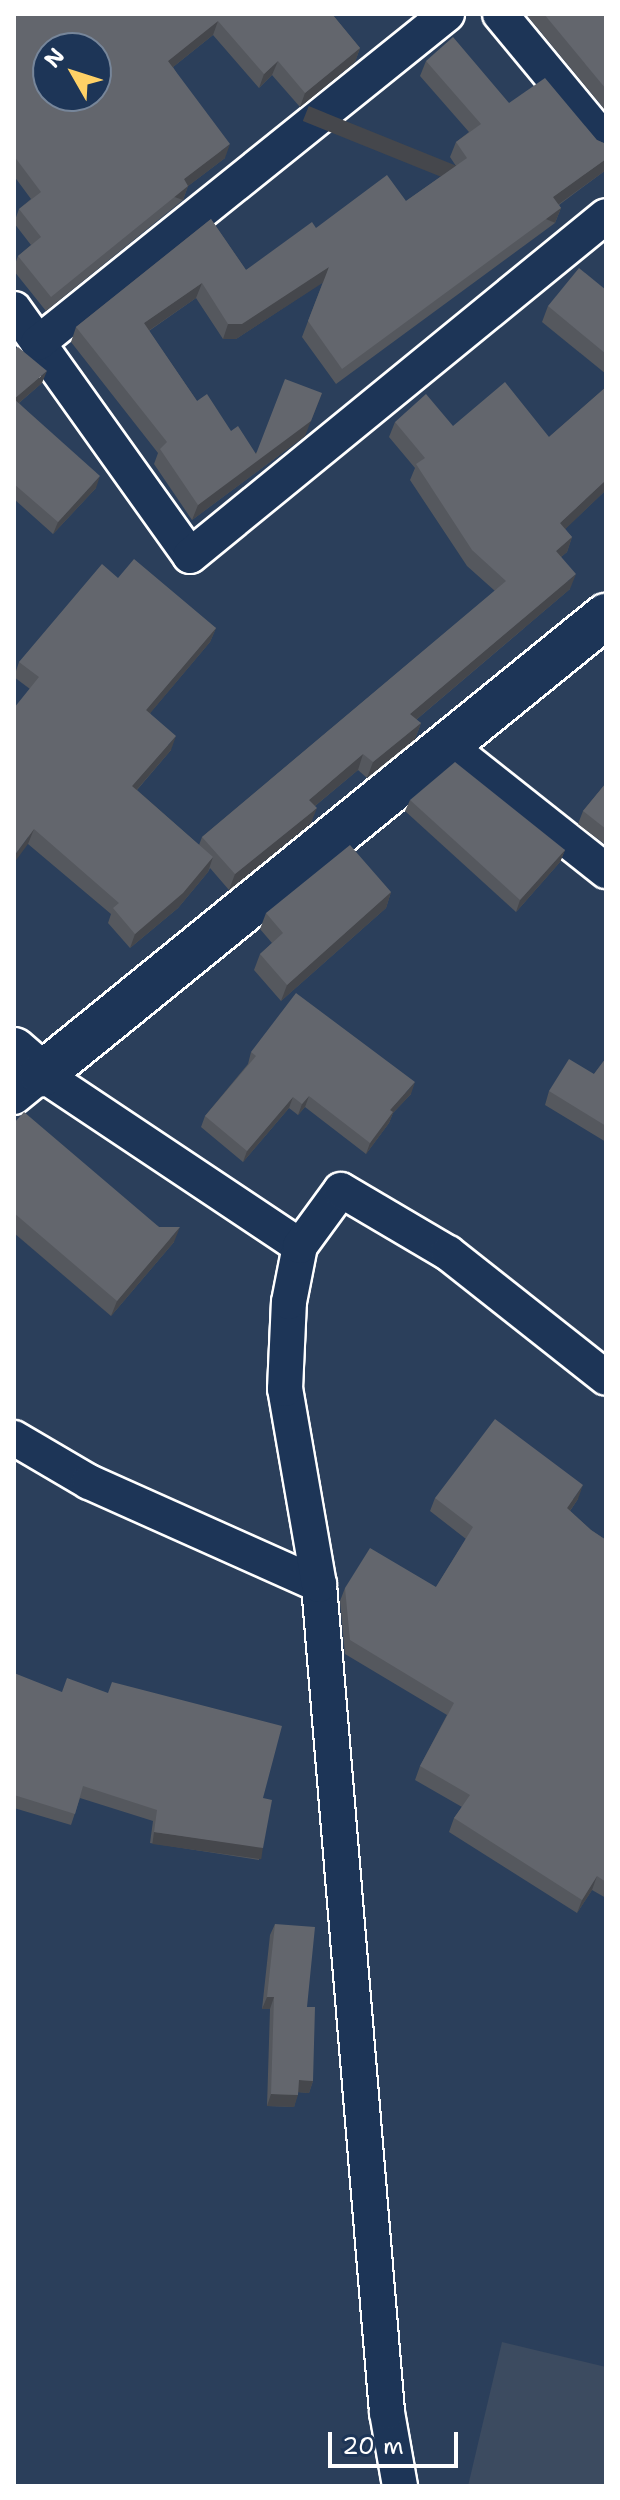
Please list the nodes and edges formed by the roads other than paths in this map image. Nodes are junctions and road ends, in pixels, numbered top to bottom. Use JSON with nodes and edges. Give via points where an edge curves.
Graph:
{"nodes":[{"id":1,"x":447,"y":14,"type":"edge"},
{"id":2,"x":500,"y":14,"type":"edge"},
{"id":3,"x":606,"y":142,"type":"edge"},
{"id":4,"x":606,"y":216,"type":"edge"},
{"id":5,"x":14,"y":309,"type":"edge"},
{"id":6,"x":38,"y":343,"type":"junction"},
{"id":7,"x":606,"y":616,"type":"edge"},
{"id":8,"x":447,"y":745,"type":"junction"},
{"id":9,"x":606,"y":871,"type":"edge"},
{"id":10,"x":23,"y":1073,"type":"edge"},
{"id":11,"x":300,"y":1246,"type":"junction"},
{"id":12,"x":606,"y":1378,"type":"edge"},
{"id":13,"x":14,"y":1438,"type":"edge"},
{"id":14,"x":319,"y":1585,"type":"junction"},
{"id":15,"x":400,"y":2486,"type":"edge"}],
"edges":[{"from":1,"to":6,"type":"street"},
{"from":2,"to":3,"type":"street"},
{"from":4,"to":6,"type":"street","via":[[190,556]]},
{"from":5,"to":6,"type":"street"},
{"from":7,"to":8,"type":"street"},
{"from":8,"to":9,"type":"street"},
{"from":8,"to":10,"type":"street"},
{"from":10,"to":11,"type":"street"},
{"from":11,"to":12,"type":"street","via":[[341,1190],[448,1253]]},
{"from":11,"to":14,"type":"street","via":[[289,1302],[285,1389]]},
{"from":13,"to":14,"type":"street","via":[[89,1482]]},
{"from":14,"to":15,"type":"street","via":[[387,2412]]}]}
